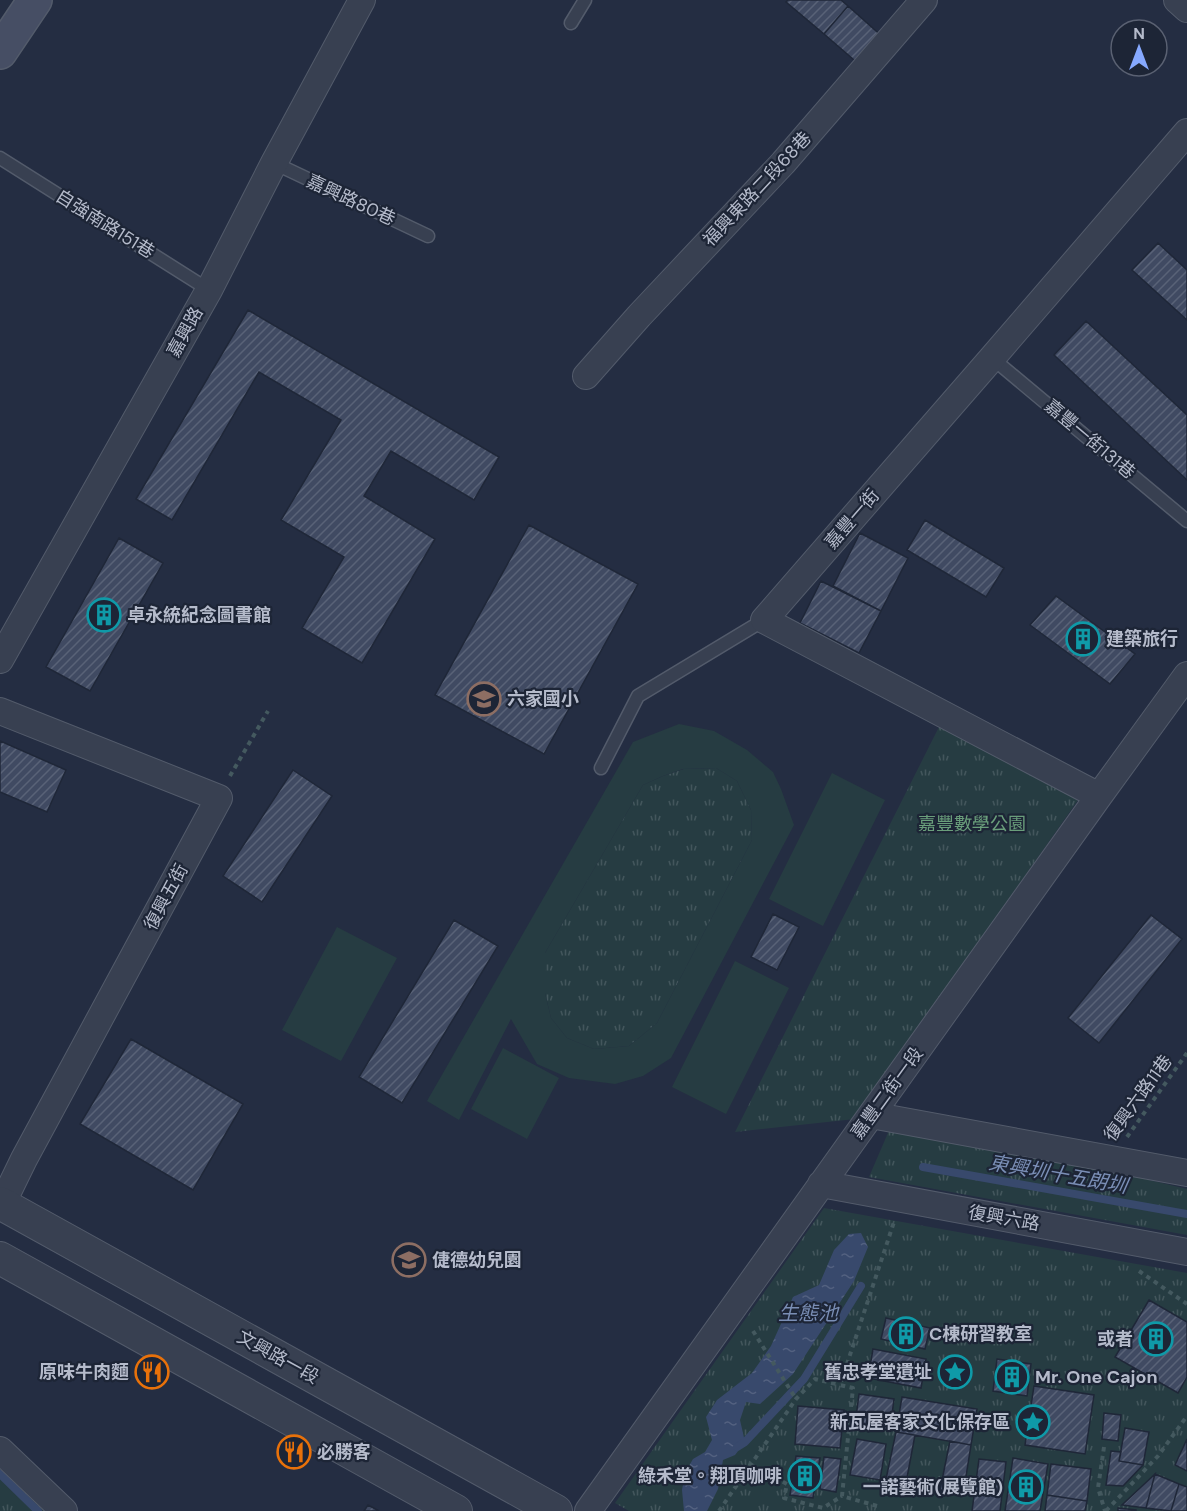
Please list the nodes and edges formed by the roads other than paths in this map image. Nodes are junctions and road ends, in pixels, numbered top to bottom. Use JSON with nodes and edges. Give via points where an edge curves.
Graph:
{"nodes":[{"id":1,"x":35,"y":0,"type":"edge"},
{"id":2,"x":362,"y":0,"type":"edge"},
{"id":3,"x":585,"y":0,"type":"edge"},
{"id":4,"x":924,"y":0,"type":"edge"},
{"id":5,"x":1177,"y":0,"type":"edge"},
{"id":6,"x":1187,"y":9,"type":"edge"},
{"id":7,"x":571,"y":23,"type":"dead end"},
{"id":8,"x":0,"y":52,"type":"edge"},
{"id":9,"x":1187,"y":132,"type":"edge"},
{"id":10,"x":0,"y":158,"type":"edge"},
{"id":11,"x":274,"y":163,"type":"junction"},
{"id":12,"x":428,"y":236,"type":"dead end"},
{"id":13,"x":209,"y":290,"type":"junction"},
{"id":14,"x":992,"y":358,"type":"junction"},
{"id":15,"x":586,"y":376,"type":"dead end"},
{"id":16,"x":1187,"y":521,"type":"edge"},
{"id":17,"x":764,"y":620,"type":"junction"},
{"id":18,"x":0,"y":660,"type":"edge"},
{"id":19,"x":1187,"y":675,"type":"edge"},
{"id":20,"x":0,"y":711,"type":"edge"},
{"id":21,"x":601,"y":768,"type":"dead end"},
{"id":22,"x":1099,"y":796,"type":"junction"},
{"id":23,"x":871,"y":1115,"type":"junction"},
{"id":24,"x":1187,"y":1173,"type":"edge"},
{"id":25,"x":821,"y":1184,"type":"junction"},
{"id":26,"x":1,"y":1203,"type":"edge"},
{"id":27,"x":1187,"y":1252,"type":"edge"},
{"id":28,"x":0,"y":1258,"type":"edge"},
{"id":29,"x":0,"y":1450,"type":"edge"},
{"id":30,"x":64,"y":1511,"type":"edge"},
{"id":31,"x":456,"y":1511,"type":"edge"},
{"id":32,"x":556,"y":1511,"type":"edge"},
{"id":33,"x":588,"y":1511,"type":"edge"}],
"edges":[{"from":1,"to":8,"type":"main road"},
{"from":2,"to":11,"type":"street","name":"嘉興路"},
{"from":3,"to":7,"type":"lane"},
{"from":4,"to":15,"type":"street","name":"福興東路二段68巷","via":[[783,163]]},
{"from":5,"to":6,"type":"street"},
{"from":9,"to":14,"type":"street","name":"嘉豐一街"},
{"from":10,"to":13,"type":"lane","name":"自強南路151巷"},
{"from":11,"to":12,"type":"lane","name":"嘉興路80巷"},
{"from":11,"to":13,"type":"street","name":"嘉興路"},
{"from":13,"to":18,"type":"street","name":"嘉興路"},
{"from":14,"to":16,"type":"lane","name":"嘉豐一街131巷"},
{"from":14,"to":17,"type":"street","name":"嘉豐一街"},
{"from":17,"to":21,"type":"lane","via":[[638,696]]},
{"from":17,"to":22,"type":"street"},
{"from":19,"to":22,"type":"street","name":"嘉豐二街一段"},
{"from":20,"to":26,"type":"street","name":"復興五街","via":[[219,798]]},
{"from":22,"to":23,"type":"street","name":"嘉豐二街一段"},
{"from":23,"to":24,"type":"street"},
{"from":23,"to":25,"type":"street","name":"嘉豐二街一段"},
{"from":25,"to":27,"type":"street","name":"復興六路"},
{"from":25,"to":33,"type":"street","name":"嘉豐二街一段"},
{"from":26,"to":32,"type":"street","name":"文興路一段"},
{"from":28,"to":31,"type":"street"},
{"from":29,"to":30,"type":"street"}]}
